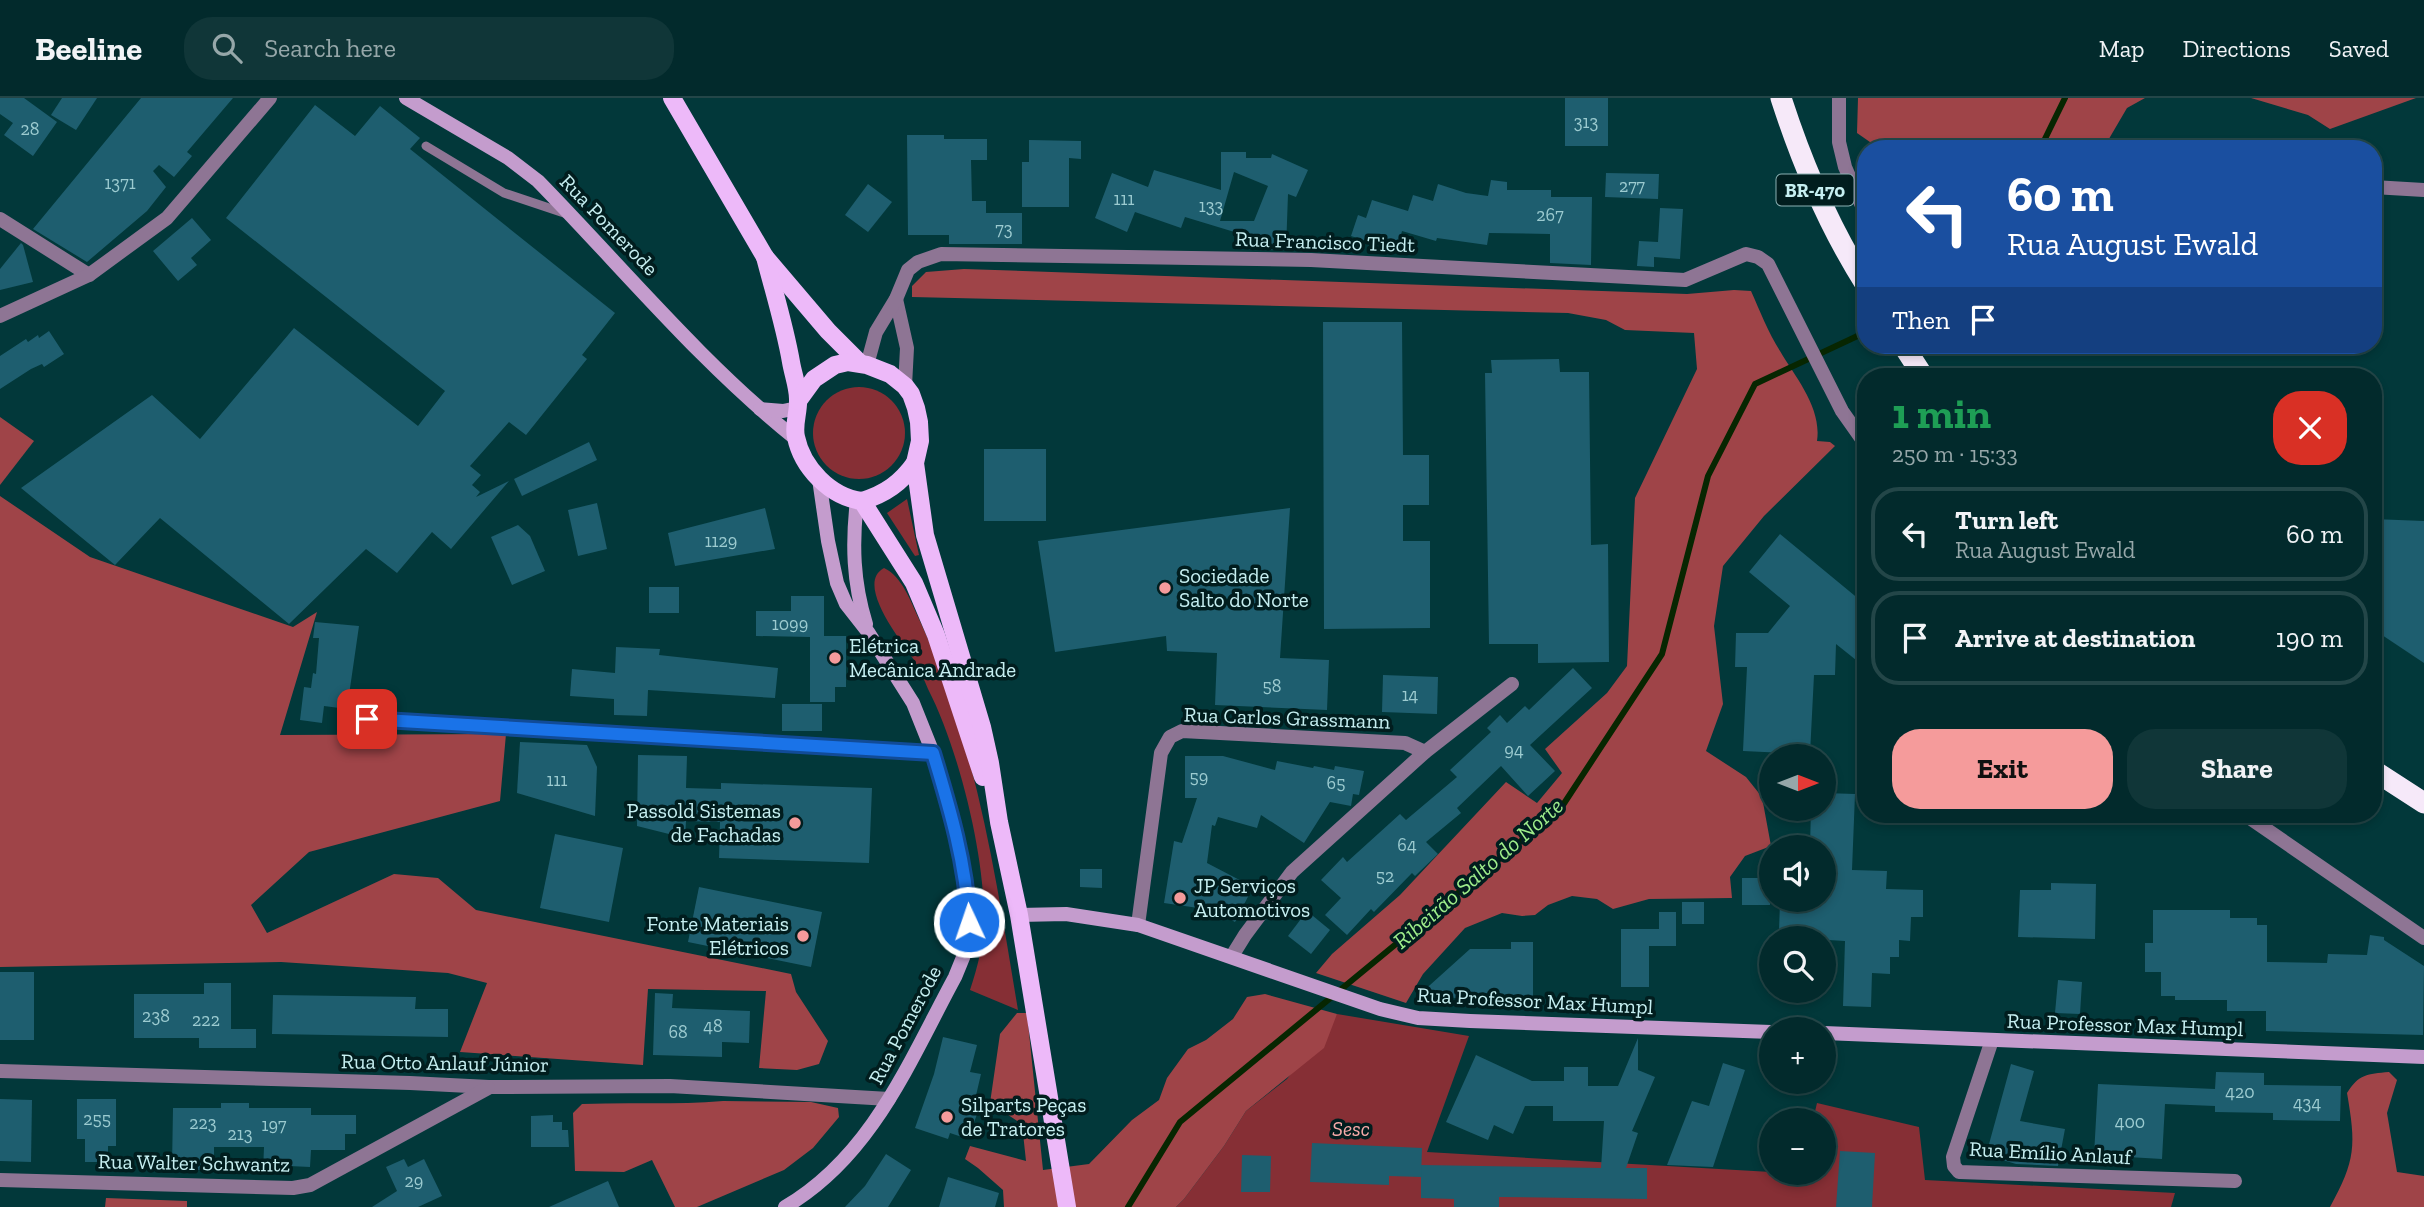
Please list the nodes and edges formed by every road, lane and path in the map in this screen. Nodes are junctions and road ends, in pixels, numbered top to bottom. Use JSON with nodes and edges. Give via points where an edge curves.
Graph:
{"nodes":[{"id":1,"x":270,"y":98,"type":"edge"},
{"id":2,"x":406,"y":98,"type":"edge"},
{"id":3,"x":672,"y":98,"type":"edge"},
{"id":4,"x":1781,"y":98,"type":"edge"},
{"id":5,"x":1839,"y":98,"type":"edge"},
{"id":6,"x":426,"y":146,"type":"dead end"},
{"id":7,"x":2382,"y":188,"type":"edge"},
{"id":8,"x":2424,"y":190,"type":"edge"},
{"id":9,"x":1857,"y":195,"type":"edge"},
{"id":10,"x":572,"y":216,"type":"junction"},
{"id":11,"x":0,"y":219,"type":"edge"},
{"id":12,"x":765,"y":257,"type":"junction"},
{"id":13,"x":1857,"y":270,"type":"edge"},
{"id":14,"x":89,"y":275,"type":"junction"},
{"id":15,"x":896,"y":299,"type":"junction"},
{"id":16,"x":0,"y":316,"type":"edge"},
{"id":17,"x":863,"y":364,"type":"junction"},
{"id":18,"x":905,"y":386,"type":"junction"},
{"id":19,"x":798,"y":404,"type":"junction"},
{"id":20,"x":760,"y":409,"type":"junction"},
{"id":21,"x":1857,"y":432,"type":"edge"},
{"id":22,"x":796,"y":439,"type":"junction"},
{"id":23,"x":915,"y":463,"type":"junction"},
{"id":24,"x":819,"y":479,"type":"junction"},
{"id":25,"x":859,"y":501,"type":"junction"},
{"id":26,"x":868,"y":632,"type":"junction"},
{"id":27,"x":1512,"y":684,"type":"dead end"},
{"id":28,"x":367,"y":719,"type":"dead end"},
{"id":29,"x":1425,"y":752,"type":"junction"},
{"id":30,"x":933,"y":753,"type":"junction"},
{"id":31,"x":2382,"y":776,"type":"edge"},
{"id":32,"x":2424,"y":803,"type":"edge"},
{"id":33,"x":999,"y":822,"type":"junction"},
{"id":34,"x":2257,"y":823,"type":"edge"},
{"id":35,"x":1019,"y":915,"type":"junction"},
{"id":36,"x":1138,"y":925,"type":"junction"},
{"id":37,"x":2424,"y":938,"type":"edge"},
{"id":38,"x":1232,"y":956,"type":"junction"},
{"id":39,"x":1759,"y":1032,"type":"edge"},
{"id":40,"x":1836,"y":1034,"type":"edge"},
{"id":41,"x":1992,"y":1040,"type":"junction"},
{"id":42,"x":2424,"y":1057,"type":"edge"},
{"id":43,"x":0,"y":1071,"type":"edge"},
{"id":44,"x":489,"y":1087,"type":"junction"},
{"id":45,"x":889,"y":1099,"type":"junction"},
{"id":46,"x":0,"y":1180,"type":"edge"},
{"id":47,"x":2235,"y":1181,"type":"dead end"},
{"id":48,"x":785,"y":1207,"type":"edge"},
{"id":49,"x":1067,"y":1207,"type":"edge"}],
"edges":[{"from":1,"to":14,"type":"street","via":[[167,218]]},
{"from":2,"to":10,"type":"street","name":"Rua Pomerode","via":[[508,158]]},
{"from":3,"to":12,"type":"main road"},
{"from":4,"to":13,"type":"highway","number":"BR-470","via":[[1816,193]]},
{"from":5,"to":9,"type":"street","via":[[1839,142]]},
{"from":6,"to":10,"type":"lane","via":[[505,193]]},
{"from":7,"to":8,"type":"street"},
{"from":10,"to":20,"type":"street","name":"Rua Pomerode","via":[[698,351]]},
{"from":11,"to":14,"type":"street"},
{"from":12,"to":17,"type":"main road","via":[[828,331]]},
{"from":12,"to":19,"type":"main road"},
{"from":14,"to":16,"type":"street"},
{"from":15,"to":17,"type":"street","name":"Rua Francisco Tiedt"},
{"from":15,"to":18,"type":"street","via":[[908,348]]},
{"from":15,"to":21,"type":"street","name":"Rua Francisco Tiedt","via":[[908,270],[941,254],[1311,260],[1685,280],[1746,254],[1768,264]]},
{"from":17,"to":18,"type":"main road","via":[[890,374]]},
{"from":17,"to":19,"type":"main road","via":[[835,365],[814,379]]},
{"from":18,"to":23,"type":"main road","via":[[919,422]]},
{"from":19,"to":20,"type":"street","via":[[782,411]]},
{"from":19,"to":22,"type":"main road"},
{"from":20,"to":22,"type":"street","name":"Rua Pomerode"},
{"from":22,"to":24,"type":"main road"},
{"from":23,"to":25,"type":"main road","via":[[894,486]]},
{"from":23,"to":33,"type":"main road","via":[[925,535],[982,727]]},
{"from":24,"to":25,"type":"main road"},
{"from":24,"to":26,"type":"street","name":"Rua Pomerode","via":[[837,583],[846,604]]},
{"from":25,"to":26,"type":"street","name":"Rua Pomerode","via":[[853,558]]},
{"from":25,"to":33,"type":"main road","via":[[914,583]]},
{"from":26,"to":30,"type":"street","name":"Rua Pomerode","via":[[913,703]]},
{"from":27,"to":29,"type":"street"},
{"from":28,"to":30,"type":"street"},
{"from":29,"to":36,"type":"street","name":"Rua Carlos Grassmann","via":[[1405,743],[1182,732],[1170,737],[1161,752]]},
{"from":29,"to":38,"type":"street","via":[[1292,872]]},
{"from":30,"to":45,"type":"street","name":"Rua Pomerode","via":[[954,822],[969,922],[956,977]]},
{"from":31,"to":32,"type":"highway"},
{"from":33,"to":35,"type":"main road"},
{"from":34,"to":37,"type":"street"},
{"from":35,"to":36,"type":"street","name":"Rua Professor Max Humpl","via":[[1066,914]]},
{"from":35,"to":49,"type":"main road"},
{"from":36,"to":38,"type":"street","name":"Rua Professor Max Humpl"},
{"from":38,"to":39,"type":"street","name":"Rua Professor Max Humpl","via":[[1418,1018]]},
{"from":40,"to":41,"type":"street","name":"Rua Professor Max Humpl"},
{"from":41,"to":42,"type":"street","name":"Rua Professor Max Humpl"},
{"from":41,"to":47,"type":"street","name":"Rua Emílio Anlauf","via":[[1953,1157],[1959,1171]]},
{"from":43,"to":44,"type":"street","name":"Rua Otto Anlauf Júnior"},
{"from":44,"to":45,"type":"street","name":"Rua Otto Anlauf Júnior","via":[[670,1086]]},
{"from":44,"to":46,"type":"street","name":"Rua Walter Schwantz","via":[[310,1185]]},
{"from":45,"to":48,"type":"street","name":"Rua Pomerode","via":[[872,1128],[844,1160]]}]}
